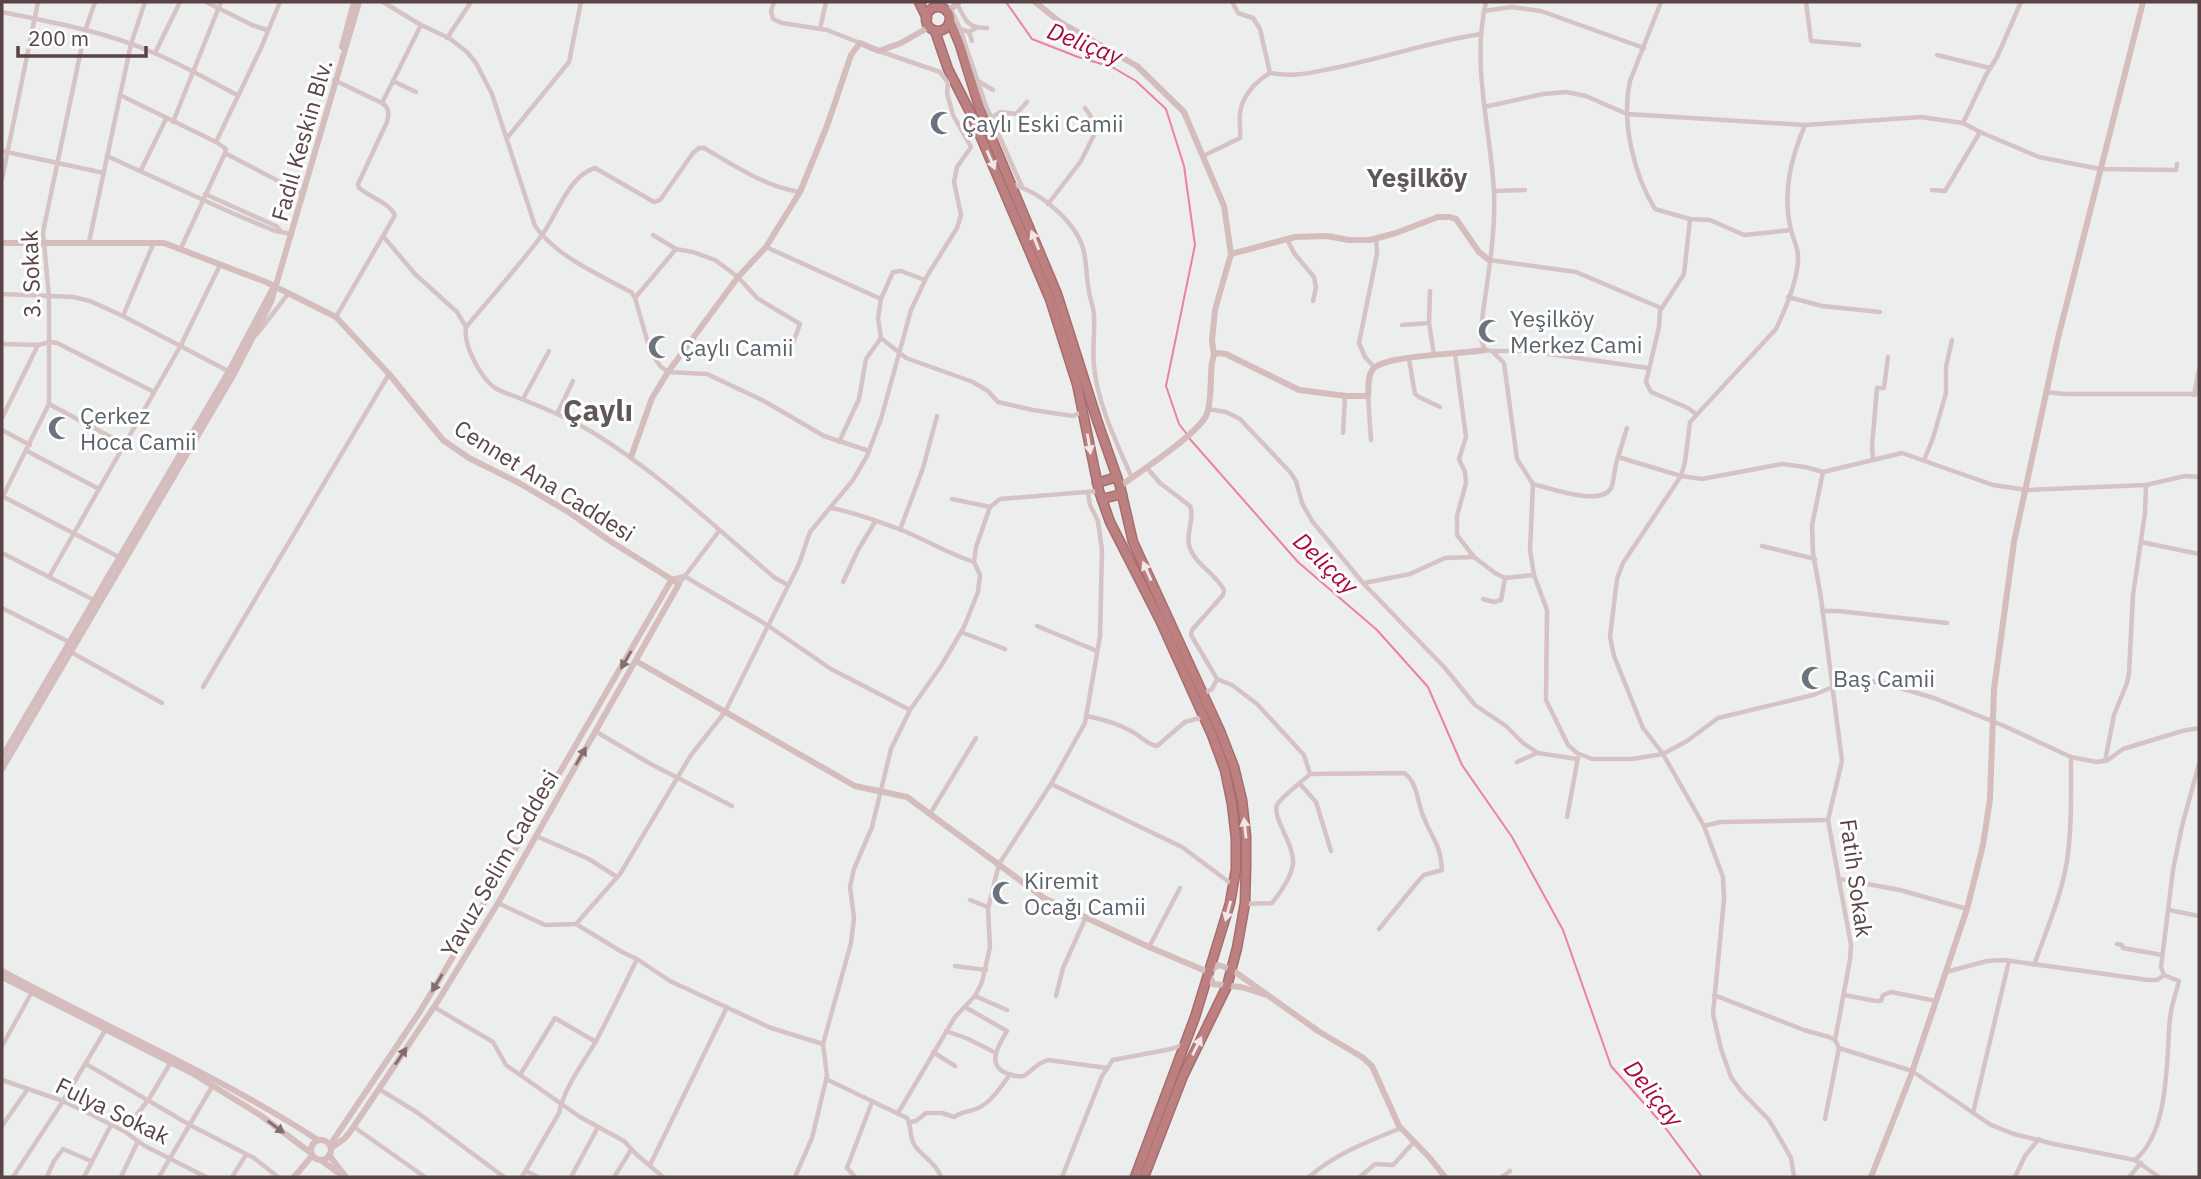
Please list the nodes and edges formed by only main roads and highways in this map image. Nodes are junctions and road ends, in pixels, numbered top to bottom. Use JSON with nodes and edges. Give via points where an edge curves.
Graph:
{"nodes":[{"id":1,"x":919,"y":2,"type":"edge"},
{"id":2,"x":947,"y":11,"type":"edge"},
{"id":3,"x":927,"y":18,"type":"junction"},
{"id":4,"x":932,"y":29,"type":"junction"},
{"id":5,"x":1120,"y":486,"type":"junction"},
{"id":6,"x":1099,"y":491,"type":"junction"},
{"id":7,"x":1135,"y":1177,"type":"edge"},
{"id":8,"x":1144,"y":1177,"type":"edge"}],
"edges":[{"from":1,"to":3,"type":"highway"},
{"from":2,"to":3,"type":"highway","via":[[935,8]]},
{"from":2,"to":4,"type":"highway","via":[[944,30]]},
{"from":5,"to":2,"type":"highway","one_way":true,"via":[[1057,294],[1017,186],[981,113]]},
{"from":3,"to":4,"type":"highway"},
{"from":4,"to":6,"type":"highway","one_way":true,"via":[[1050,299],[1083,412]]},
{"from":5,"to":6,"type":"highway"},
{"from":5,"to":6,"type":"highway"},
{"from":8,"to":5,"type":"highway","one_way":true,"via":[[1183,1076],[1227,986],[1245,904],[1246,836],[1234,767],[1133,542]]},
{"from":6,"to":7,"type":"highway","one_way":true,"via":[[1204,716],[1225,770],[1236,839],[1234,886],[1221,939]]}]}
